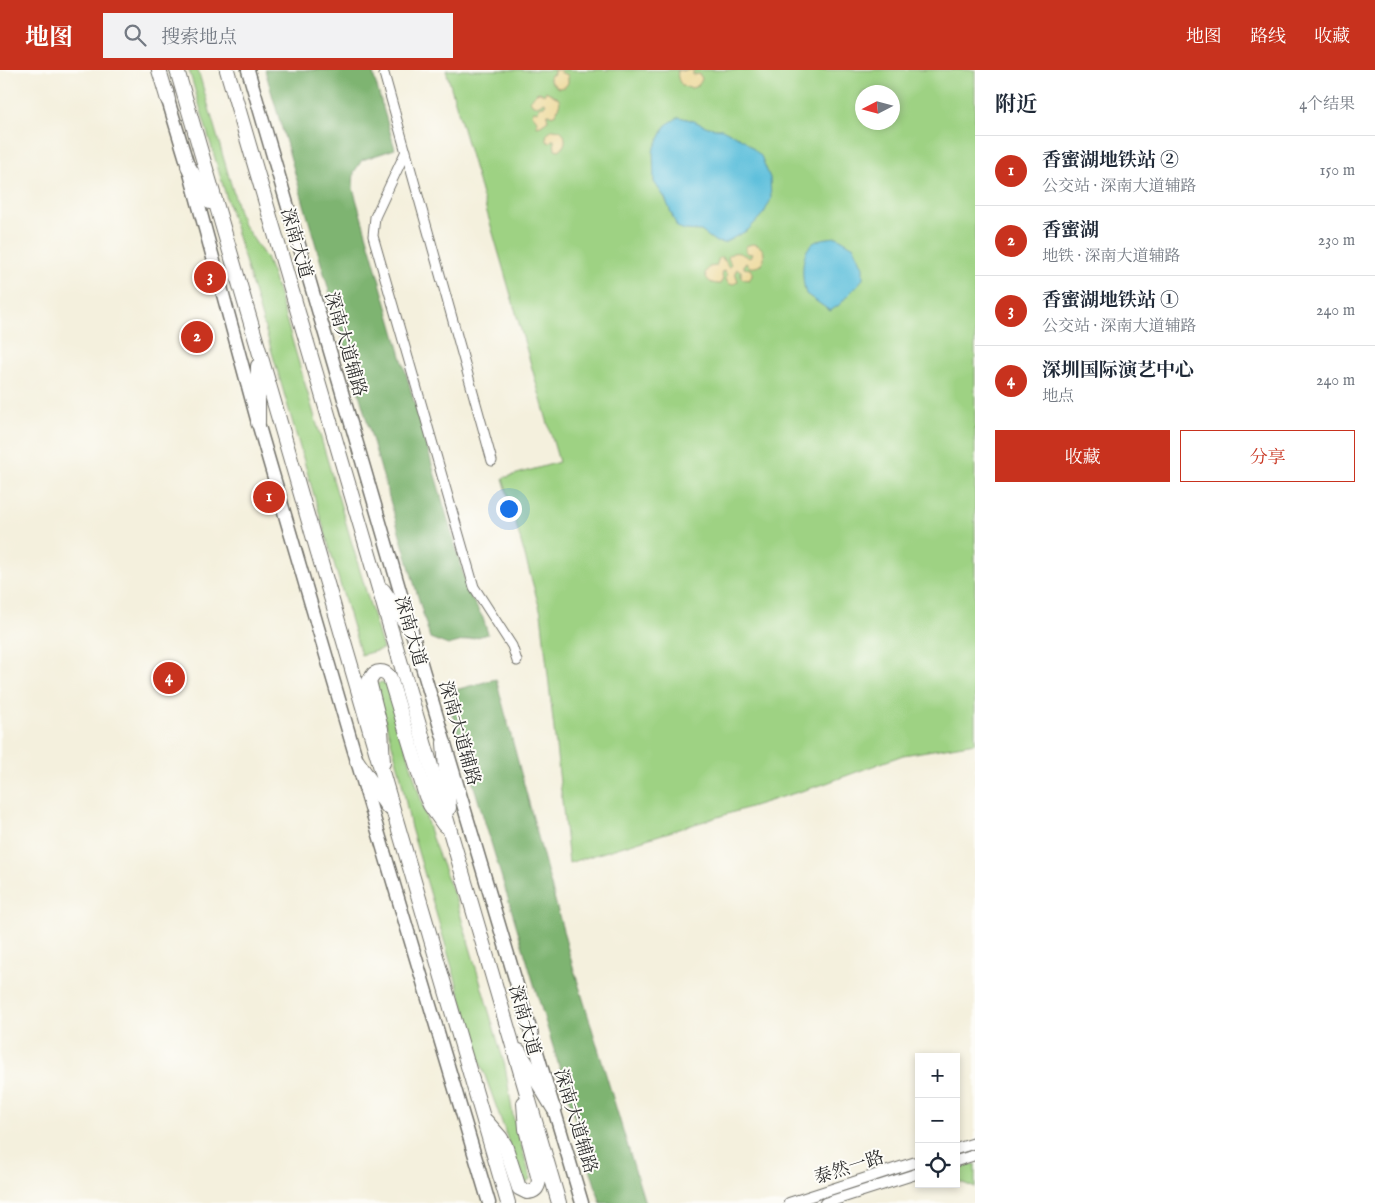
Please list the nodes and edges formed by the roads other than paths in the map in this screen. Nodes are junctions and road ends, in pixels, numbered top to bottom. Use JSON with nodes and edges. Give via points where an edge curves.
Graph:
{"nodes":[{"id":1,"x":159,"y":70,"type":"edge"},
{"id":2,"x":165,"y":70,"type":"edge"},
{"id":3,"x":177,"y":70,"type":"edge"},
{"id":4,"x":227,"y":70,"type":"edge"},
{"id":5,"x":248,"y":70,"type":"edge"},
{"id":6,"x":383,"y":70,"type":"edge"},
{"id":7,"x":168,"y":100,"type":"junction"},
{"id":8,"x":406,"y":151,"type":"junction"},
{"id":9,"x":188,"y":166,"type":"junction"},
{"id":10,"x":220,"y":218,"type":"junction"},
{"id":11,"x":258,"y":350,"type":"junction"},
{"id":12,"x":258,"y":423,"type":"junction"},
{"id":13,"x":492,"y":461,"type":"dead end"},
{"id":14,"x":376,"y":580,"type":"junction"},
{"id":15,"x":411,"y":630,"type":"junction"},
{"id":16,"x":516,"y":660,"type":"dead end"},
{"id":17,"x":444,"y":743,"type":"junction"},
{"id":18,"x":357,"y":761,"type":"junction"},
{"id":19,"x":386,"y":788,"type":"junction"},
{"id":20,"x":394,"y":818,"type":"junction"},
{"id":21,"x":450,"y":833,"type":"junction"},
{"id":22,"x":509,"y":1033,"type":"junction"},
{"id":23,"x":523,"y":1081,"type":"junction"},
{"id":24,"x":480,"y":1109,"type":"junction"},
{"id":25,"x":554,"y":1109,"type":"junction"},
{"id":26,"x":975,"y":1143,"type":"edge"},
{"id":27,"x":960,"y":1148,"type":"edge"},
{"id":28,"x":975,"y":1155,"type":"edge"},
{"id":29,"x":960,"y":1160,"type":"edge"},
{"id":30,"x":915,"y":1162,"type":"edge"},
{"id":31,"x":915,"y":1174,"type":"edge"},
{"id":32,"x":792,"y":1202,"type":"edge"},
{"id":33,"x":489,"y":1203,"type":"edge"},
{"id":34,"x":508,"y":1203,"type":"edge"},
{"id":35,"x":559,"y":1203,"type":"edge"},
{"id":36,"x":582,"y":1203,"type":"edge"},
{"id":37,"x":825,"y":1203,"type":"edge"}],
"edges":[{"from":1,"to":7,"type":"main road"},
{"from":2,"to":7,"type":"main road"},
{"from":3,"to":10,"type":"main road"},
{"from":4,"to":14,"type":"main road","name":"深南大道"},
{"from":5,"to":15,"type":"main road","name":"深南大道辅路"},
{"from":6,"to":8,"type":"street"},
{"from":7,"to":9,"type":"main road"},
{"from":8,"to":13,"type":"street"},
{"from":8,"to":16,"type":"street","via":[[375,218],[372,236],[474,587],[512,646]]},
{"from":9,"to":10,"type":"main road"},
{"from":9,"to":12,"type":"main road"},
{"from":10,"to":11,"type":"main road"},
{"from":11,"to":12,"type":"main road"},
{"from":11,"to":19,"type":"main road"},
{"from":12,"to":18,"type":"main road"},
{"from":14,"to":15,"type":"main road"},
{"from":14,"to":21,"type":"main road","name":"深南大道"},
{"from":15,"to":17,"type":"main road","name":"深南大道辅路"},
{"from":17,"to":21,"type":"main road"},
{"from":17,"to":25,"type":"main road","name":"深南大道辅路"},
{"from":18,"to":20,"type":"main road"},
{"from":18,"to":33,"type":"main road"},
{"from":19,"to":20,"type":"main road"},
{"from":19,"to":21,"type":"main road","via":[[381,729],[370,684],[376,672],[386,673],[390,678],[426,796]]},
{"from":20,"to":24,"type":"main road"},
{"from":21,"to":22,"type":"main road","name":"深南大道"},
{"from":22,"to":23,"type":"main road","name":"深南大道"},
{"from":22,"to":25,"type":"main road"},
{"from":23,"to":24,"type":"main road","via":[[526,1130],[539,1180],[533,1191],[524,1192],[519,1188],[505,1145]]},
{"from":23,"to":35,"type":"main road","name":"深南大道"},
{"from":24,"to":34,"type":"main road"},
{"from":25,"to":36,"type":"main road","name":"深南大道辅路"},
{"from":26,"to":27,"type":"street"},
{"from":28,"to":29,"type":"street"},
{"from":30,"to":32,"type":"street","name":"泰然一路"},
{"from":31,"to":37,"type":"street","name":"泰然一路"}]}
